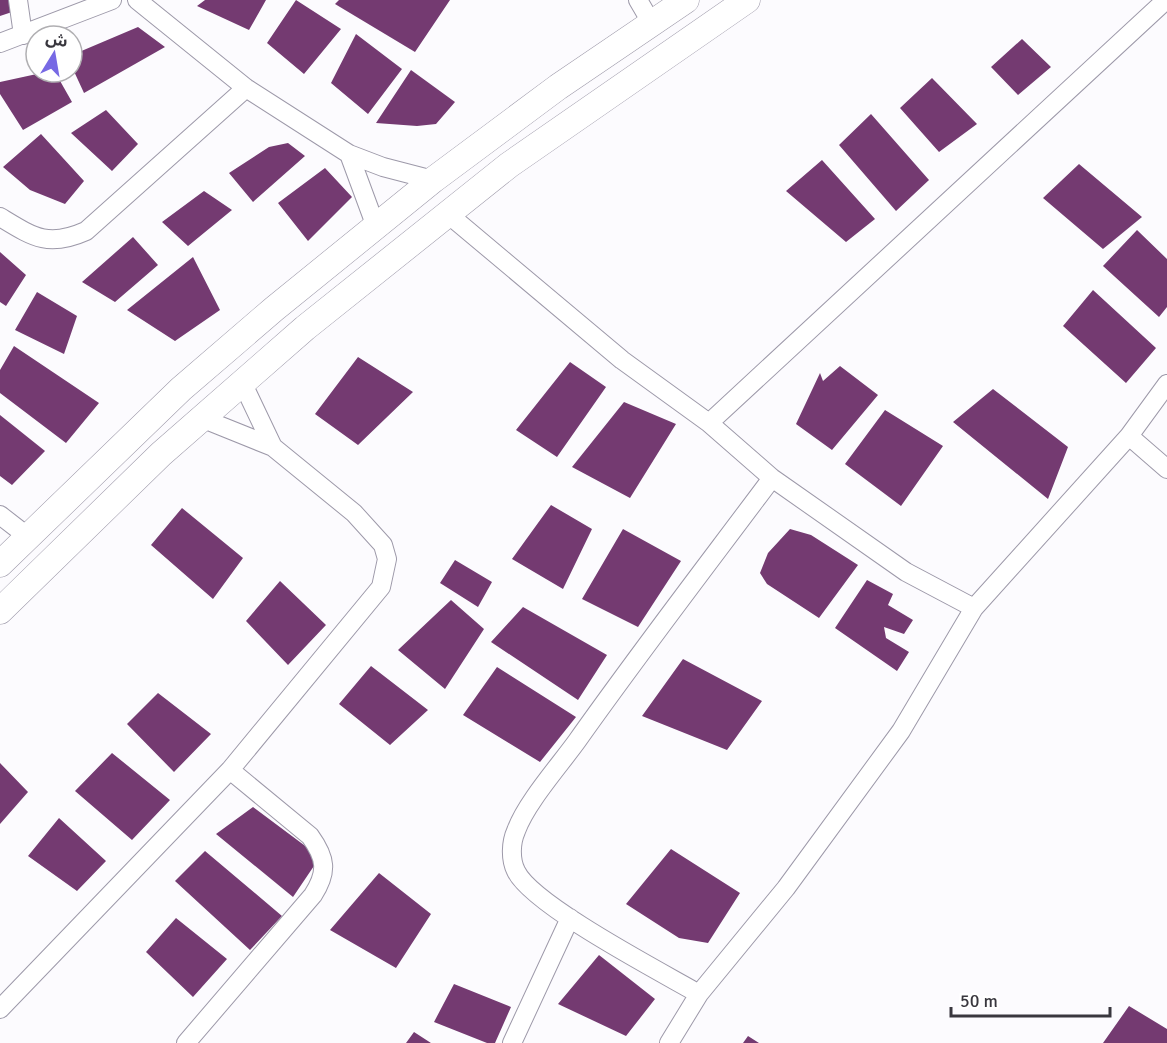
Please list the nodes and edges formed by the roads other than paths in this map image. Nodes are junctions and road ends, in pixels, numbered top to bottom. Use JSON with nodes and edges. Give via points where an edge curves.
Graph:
{"nodes":[{"id":1,"x":18,"y":0,"type":"edge"},
{"id":2,"x":112,"y":0,"type":"edge"},
{"id":3,"x":137,"y":0,"type":"edge"},
{"id":4,"x":638,"y":0,"type":"edge"},
{"id":5,"x":686,"y":0,"type":"edge"},
{"id":6,"x":747,"y":0,"type":"edge"},
{"id":7,"x":1166,"y":0,"type":"edge"},
{"id":8,"x":652,"y":24,"type":"junction"},
{"id":9,"x":23,"y":35,"type":"junction"},
{"id":10,"x":0,"y":43,"type":"edge"},
{"id":11,"x":246,"y":88,"type":"junction"},
{"id":12,"x":349,"y":154,"type":"junction"},
{"id":13,"x":433,"y":180,"type":"junction"},
{"id":14,"x":448,"y":214,"type":"junction"},
{"id":15,"x":0,"y":217,"type":"edge"},
{"id":16,"x":376,"y":227,"type":"junction"},
{"id":17,"x":243,"y":384,"type":"junction"},
{"id":18,"x":1167,"y":384,"type":"edge"},
{"id":19,"x":201,"y":418,"type":"junction"},
{"id":20,"x":709,"y":423,"type":"junction"},
{"id":21,"x":1129,"y":436,"type":"junction"},
{"id":22,"x":273,"y":447,"type":"junction"},
{"id":23,"x":1167,"y":469,"type":"edge"},
{"id":24,"x":772,"y":478,"type":"junction"},
{"id":25,"x":0,"y":515,"type":"edge"},
{"id":26,"x":27,"y":536,"type":"junction"},
{"id":27,"x":0,"y":564,"type":"edge"},
{"id":28,"x":974,"y":608,"type":"junction"},
{"id":29,"x":0,"y":611,"type":"edge"},
{"id":30,"x":230,"y":770,"type":"junction"},
{"id":31,"x":570,"y":918,"type":"junction"},
{"id":32,"x":699,"y":994,"type":"junction"},
{"id":33,"x":0,"y":1009,"type":"edge"},
{"id":34,"x":186,"y":1043,"type":"edge"},
{"id":35,"x":512,"y":1043,"type":"edge"},
{"id":36,"x":669,"y":1043,"type":"edge"}],
"edges":[{"from":1,"to":9,"type":"street"},
{"from":2,"to":9,"type":"street"},
{"from":3,"to":11,"type":"street"},
{"from":4,"to":8,"type":"street"},
{"from":5,"to":8,"type":"main road"},
{"from":6,"to":14,"type":"main road","via":[[518,158]]},
{"from":7,"to":20,"type":"street"},
{"from":8,"to":13,"type":"main road","via":[[558,87]]},
{"from":9,"to":10,"type":"street"},
{"from":11,"to":12,"type":"street"},
{"from":11,"to":15,"type":"street","via":[[86,231],[53,240],[30,235]]},
{"from":12,"to":13,"type":"street"},
{"from":12,"to":16,"type":"street"},
{"from":13,"to":16,"type":"main road"},
{"from":14,"to":17,"type":"main road","via":[[305,327]]},
{"from":14,"to":20,"type":"street","via":[[622,360]]},
{"from":16,"to":26,"type":"main road","via":[[181,389]]},
{"from":17,"to":19,"type":"main road"},
{"from":17,"to":22,"type":"street"},
{"from":18,"to":21,"type":"street"},
{"from":19,"to":22,"type":"street"},
{"from":19,"to":29,"type":"main road"},
{"from":20,"to":24,"type":"street"},
{"from":21,"to":23,"type":"street"},
{"from":21,"to":28,"type":"street"},
{"from":22,"to":30,"type":"street","via":[[354,513],[383,545],[387,559],[381,587]]},
{"from":24,"to":28,"type":"street","via":[[906,572]]},
{"from":24,"to":31,"type":"street","via":[[602,706],[516,830],[512,849],[515,870],[524,883]]},
{"from":25,"to":26,"type":"street"},
{"from":26,"to":27,"type":"main road"},
{"from":28,"to":32,"type":"street","via":[[901,731],[836,823]]},
{"from":30,"to":33,"type":"street"},
{"from":30,"to":34,"type":"street","via":[[310,836],[320,850],[324,874],[313,895]]},
{"from":31,"to":32,"type":"street"},
{"from":31,"to":35,"type":"street"},
{"from":32,"to":36,"type":"street"}]}
